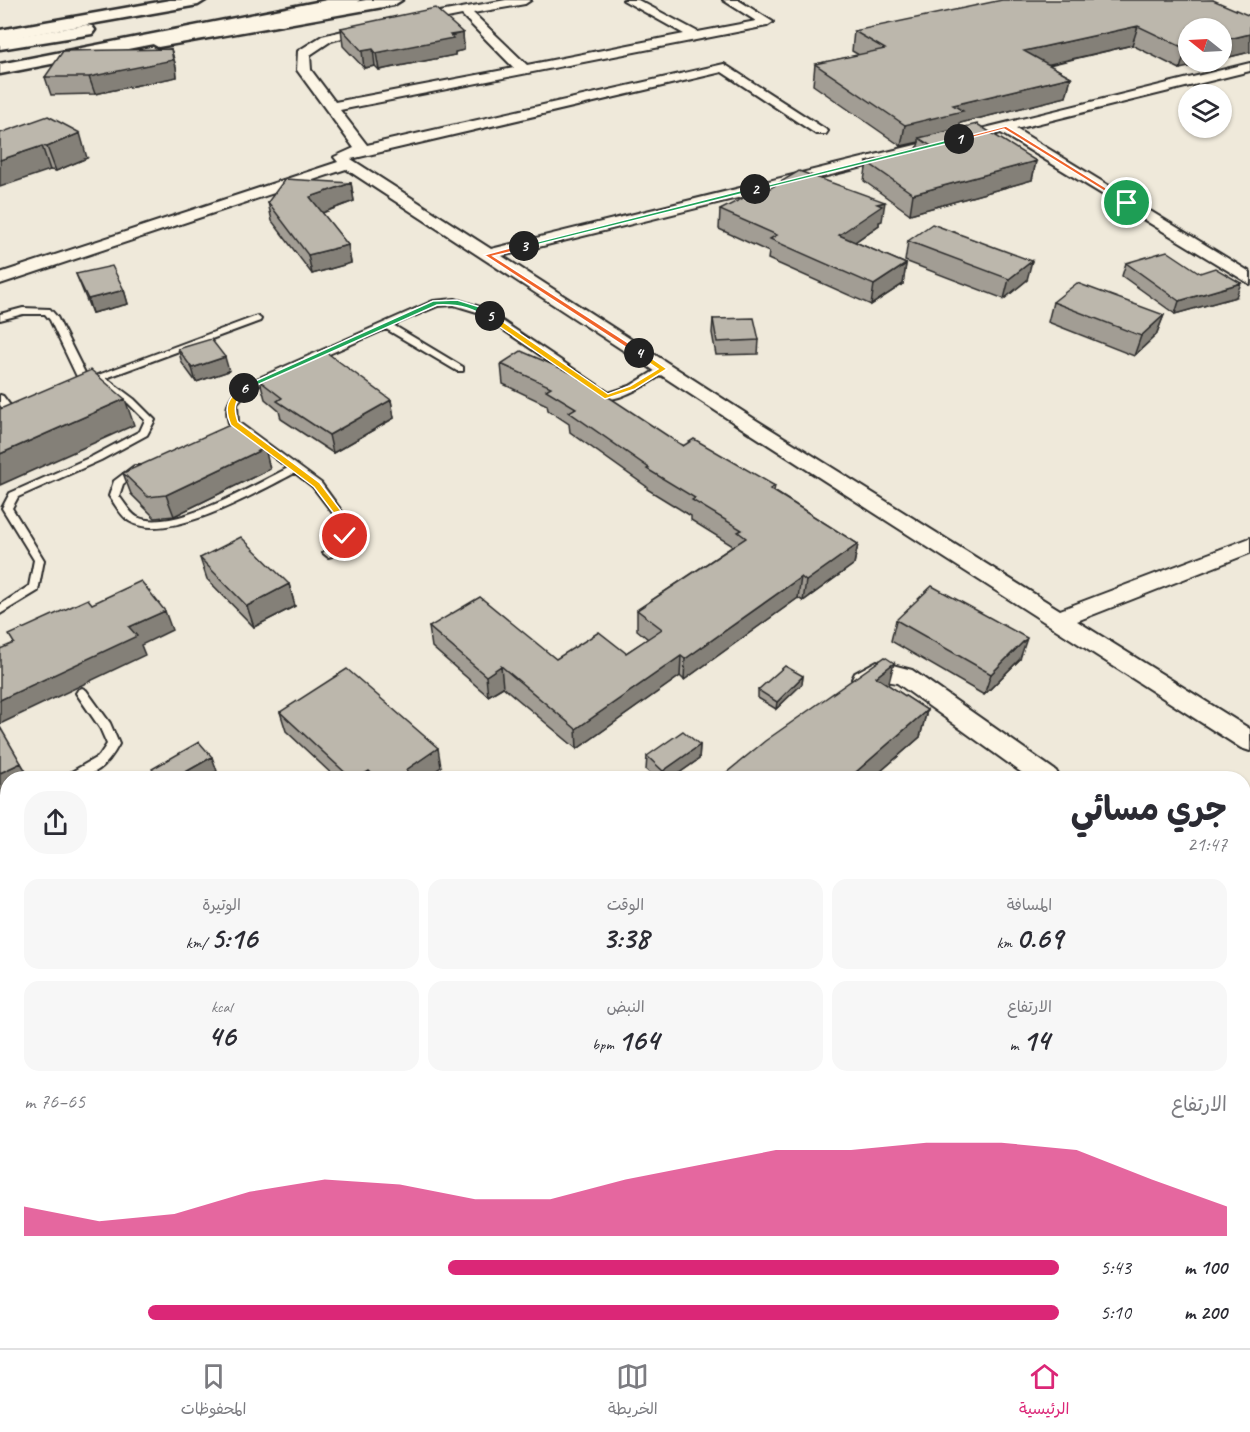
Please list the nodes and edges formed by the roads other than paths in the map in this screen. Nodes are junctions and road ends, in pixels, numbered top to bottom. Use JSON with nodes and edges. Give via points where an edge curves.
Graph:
{"nodes":[{"id":1,"x":198,"y":0,"type":"edge"},
{"id":2,"x":321,"y":0,"type":"edge"},
{"id":3,"x":352,"y":0,"type":"edge"},
{"id":4,"x":394,"y":0,"type":"edge"},
{"id":5,"x":525,"y":0,"type":"edge"},
{"id":6,"x":629,"y":0,"type":"edge"},
{"id":7,"x":729,"y":0,"type":"edge"},
{"id":8,"x":217,"y":8,"type":"dead end"},
{"id":9,"x":464,"y":11,"type":"junction"},
{"id":10,"x":0,"y":35,"type":"edge"},
{"id":11,"x":696,"y":36,"type":"junction"},
{"id":12,"x":0,"y":44,"type":"edge"},
{"id":13,"x":0,"y":57,"type":"edge"},
{"id":14,"x":1250,"y":67,"type":"edge"},
{"id":15,"x":0,"y":70,"type":"edge"},
{"id":16,"x":524,"y":70,"type":"junction"},
{"id":17,"x":333,"y":107,"type":"junction"},
{"id":18,"x":1004,"y":128,"type":"junction"},
{"id":19,"x":821,"y":131,"type":"dead end"},
{"id":20,"x":363,"y":150,"type":"junction"},
{"id":21,"x":344,"y":161,"type":"junction"},
{"id":22,"x":487,"y":255,"type":"junction"},
{"id":23,"x":1,"y":274,"type":"edge"},
{"id":24,"x":1250,"y":279,"type":"edge"},
{"id":25,"x":0,"y":317,"type":"edge"},
{"id":26,"x":257,"y":319,"type":"dead end"},
{"id":27,"x":386,"y":325,"type":"junction"},
{"id":28,"x":460,"y":369,"type":"dead end"},
{"id":29,"x":664,"y":369,"type":"junction"},
{"id":30,"x":99,"y":378,"type":"junction"},
{"id":31,"x":85,"y":383,"type":"junction"},
{"id":32,"x":75,"y":387,"type":"edge"},
{"id":33,"x":608,"y":397,"type":"junction"},
{"id":34,"x":0,"y":398,"type":"edge"},
{"id":35,"x":617,"y":403,"type":"edge"},
{"id":36,"x":21,"y":408,"type":"edge"},
{"id":37,"x":10,"y":412,"type":"junction"},
{"id":38,"x":0,"y":416,"type":"edge"},
{"id":39,"x":234,"y":423,"type":"junction"},
{"id":40,"x":223,"y":428,"type":"edge"},
{"id":41,"x":149,"y":462,"type":"edge"},
{"id":42,"x":295,"y":469,"type":"junction"},
{"id":43,"x":1250,"y":545,"type":"edge"},
{"id":44,"x":328,"y":553,"type":"dead end"},
{"id":45,"x":0,"y":610,"type":"edge"},
{"id":46,"x":1059,"y":619,"type":"junction"},
{"id":47,"x":849,"y":689,"type":"edge"},
{"id":48,"x":82,"y":693,"type":"dead end"},
{"id":49,"x":1250,"y":741,"type":"edge"},
{"id":50,"x":85,"y":771,"type":"edge"},
{"id":51,"x":1037,"y":771,"type":"edge"}],
"edges":[{"from":1,"to":10,"type":"main road"},
{"from":2,"to":13,"type":"main road"},
{"from":3,"to":15,"type":"main road"},
{"from":4,"to":15,"type":"main road"},
{"from":5,"to":9,"type":"street"},
{"from":6,"to":11,"type":"street"},
{"from":7,"to":11,"type":"street","via":[[767,22]]},
{"from":8,"to":12,"type":"main road"},
{"from":9,"to":16,"type":"street"},
{"from":9,"to":17,"type":"street","via":[[331,36],[312,44],[303,54],[304,70]]},
{"from":11,"to":16,"type":"street"},
{"from":14,"to":18,"type":"street"},
{"from":16,"to":17,"type":"street"},
{"from":17,"to":20,"type":"street"},
{"from":18,"to":22,"type":"street"},
{"from":18,"to":24,"type":"street"},
{"from":19,"to":20,"type":"street","via":[[724,68]]},
{"from":20,"to":21,"type":"street"},
{"from":21,"to":22,"type":"street"},
{"from":21,"to":23,"type":"street"},
{"from":22,"to":29,"type":"street"},
{"from":25,"to":31,"type":"lane","via":[[46,311],[54,319]]},
{"from":26,"to":30,"type":"lane"},
{"from":27,"to":28,"type":"lane"},
{"from":27,"to":33,"type":"lane","via":[[436,303],[455,302],[480,310]]},
{"from":27,"to":39,"type":"lane","via":[[244,388],[232,399]]},
{"from":29,"to":33,"type":"lane"},
{"from":29,"to":46,"type":"street"},
{"from":30,"to":31,"type":"lane"},
{"from":30,"to":45,"type":"lane","via":[[150,420],[144,433],[14,495],[7,508],[39,560],[34,588]]},
{"from":31,"to":32,"type":"lane"},
{"from":33,"to":35,"type":"lane"},
{"from":34,"to":37,"type":"lane"},
{"from":36,"to":37,"type":"lane"},
{"from":37,"to":38,"type":"lane"},
{"from":39,"to":40,"type":"lane"},
{"from":39,"to":42,"type":"lane"},
{"from":41,"to":42,"type":"lane","via":[[118,483],[114,496],[133,519],[149,523],[171,522],[201,513]]},
{"from":42,"to":44,"type":"lane","via":[[317,485],[346,524],[345,536]]},
{"from":43,"to":46,"type":"street"},
{"from":46,"to":49,"type":"street"},
{"from":47,"to":51,"type":"street","via":[[877,670],[904,676]]},
{"from":48,"to":50,"type":"lane","via":[[106,726],[113,744],[104,760]]}]}
